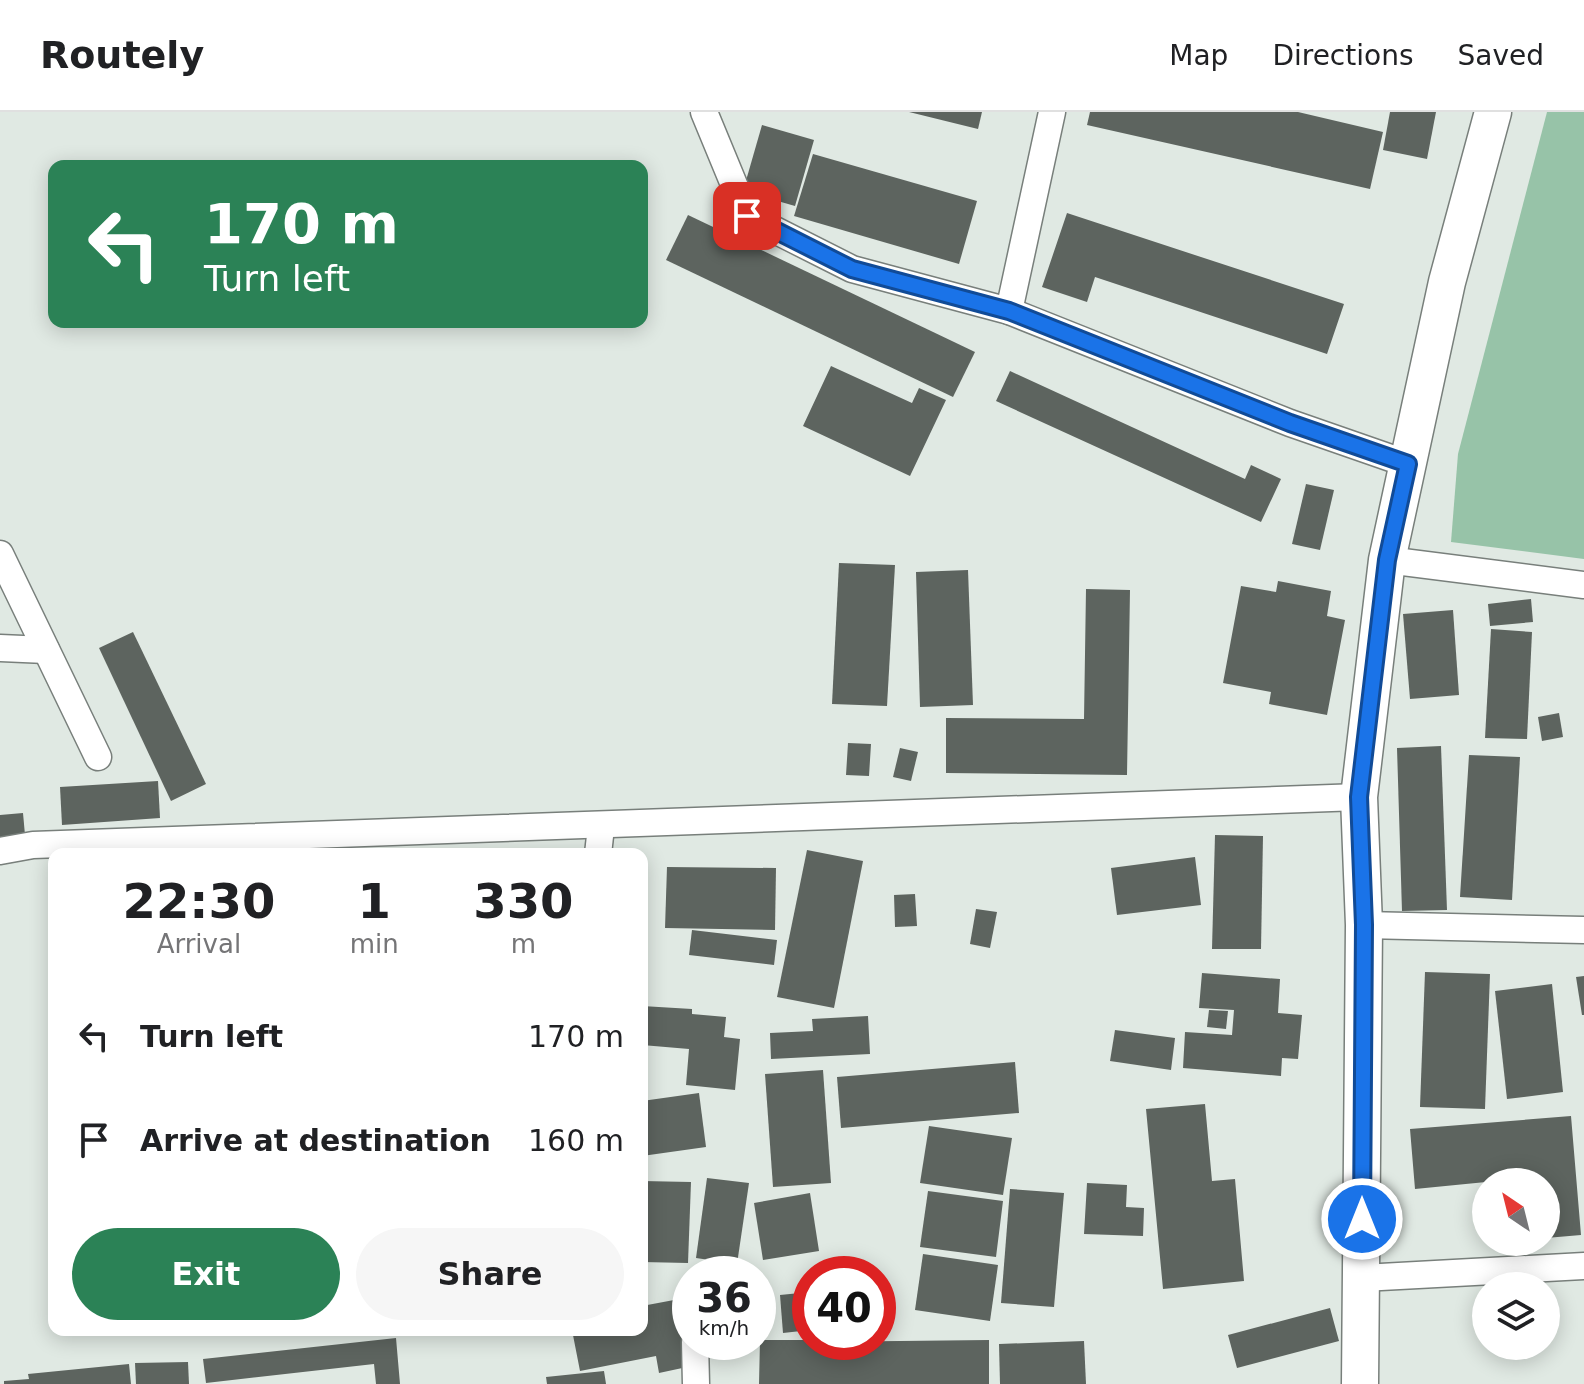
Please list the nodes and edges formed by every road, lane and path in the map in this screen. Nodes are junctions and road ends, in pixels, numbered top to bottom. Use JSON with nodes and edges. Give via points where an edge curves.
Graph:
{"nodes":[{"id":1,"x":704,"y":112,"type":"edge"},
{"id":2,"x":1052,"y":112,"type":"edge"},
{"id":3,"x":1493,"y":112,"type":"edge"},
{"id":4,"x":1009,"y":311,"type":"junction"},
{"id":5,"x":1408,"y":464,"type":"junction"},
{"id":6,"x":0,"y":554,"type":"edge"},
{"id":7,"x":1387,"y":560,"type":"junction"},
{"id":8,"x":1584,"y":585,"type":"edge"},
{"id":9,"x":0,"y":648,"type":"edge"},
{"id":10,"x":46,"y":650,"type":"junction"},
{"id":11,"x":98,"y":757,"type":"dead end"},
{"id":12,"x":1359,"y":797,"type":"junction"},
{"id":13,"x":601,"y":827,"type":"junction"},
{"id":14,"x":599,"y":848,"type":"edge"},
{"id":15,"x":0,"y":851,"type":"edge"},
{"id":16,"x":1364,"y":925,"type":"junction"},
{"id":17,"x":1584,"y":930,"type":"edge"},
{"id":18,"x":1584,"y":1266,"type":"edge"},
{"id":19,"x":1362,"y":1278,"type":"junction"},
{"id":20,"x":695,"y":1360,"type":"edge"},
{"id":21,"x":696,"y":1384,"type":"edge"},
{"id":22,"x":1360,"y":1384,"type":"edge"}],
"edges":[{"from":1,"to":4,"type":"street","via":[[747,216],[852,269]]},
{"from":2,"to":4,"type":"street"},
{"from":3,"to":5,"type":"street","via":[[1447,282]]},
{"from":4,"to":5,"type":"street"},
{"from":5,"to":7,"type":"street"},
{"from":6,"to":10,"type":"street"},
{"from":7,"to":8,"type":"street"},
{"from":7,"to":12,"type":"street"},
{"from":9,"to":10,"type":"street"},
{"from":10,"to":11,"type":"street"},
{"from":12,"to":13,"type":"street"},
{"from":12,"to":16,"type":"street"},
{"from":13,"to":14,"type":"street"},
{"from":13,"to":15,"type":"street","via":[[33,845]]},
{"from":16,"to":17,"type":"street"},
{"from":16,"to":19,"type":"street"},
{"from":18,"to":19,"type":"street"},
{"from":19,"to":22,"type":"street"},
{"from":20,"to":21,"type":"street"}]}
